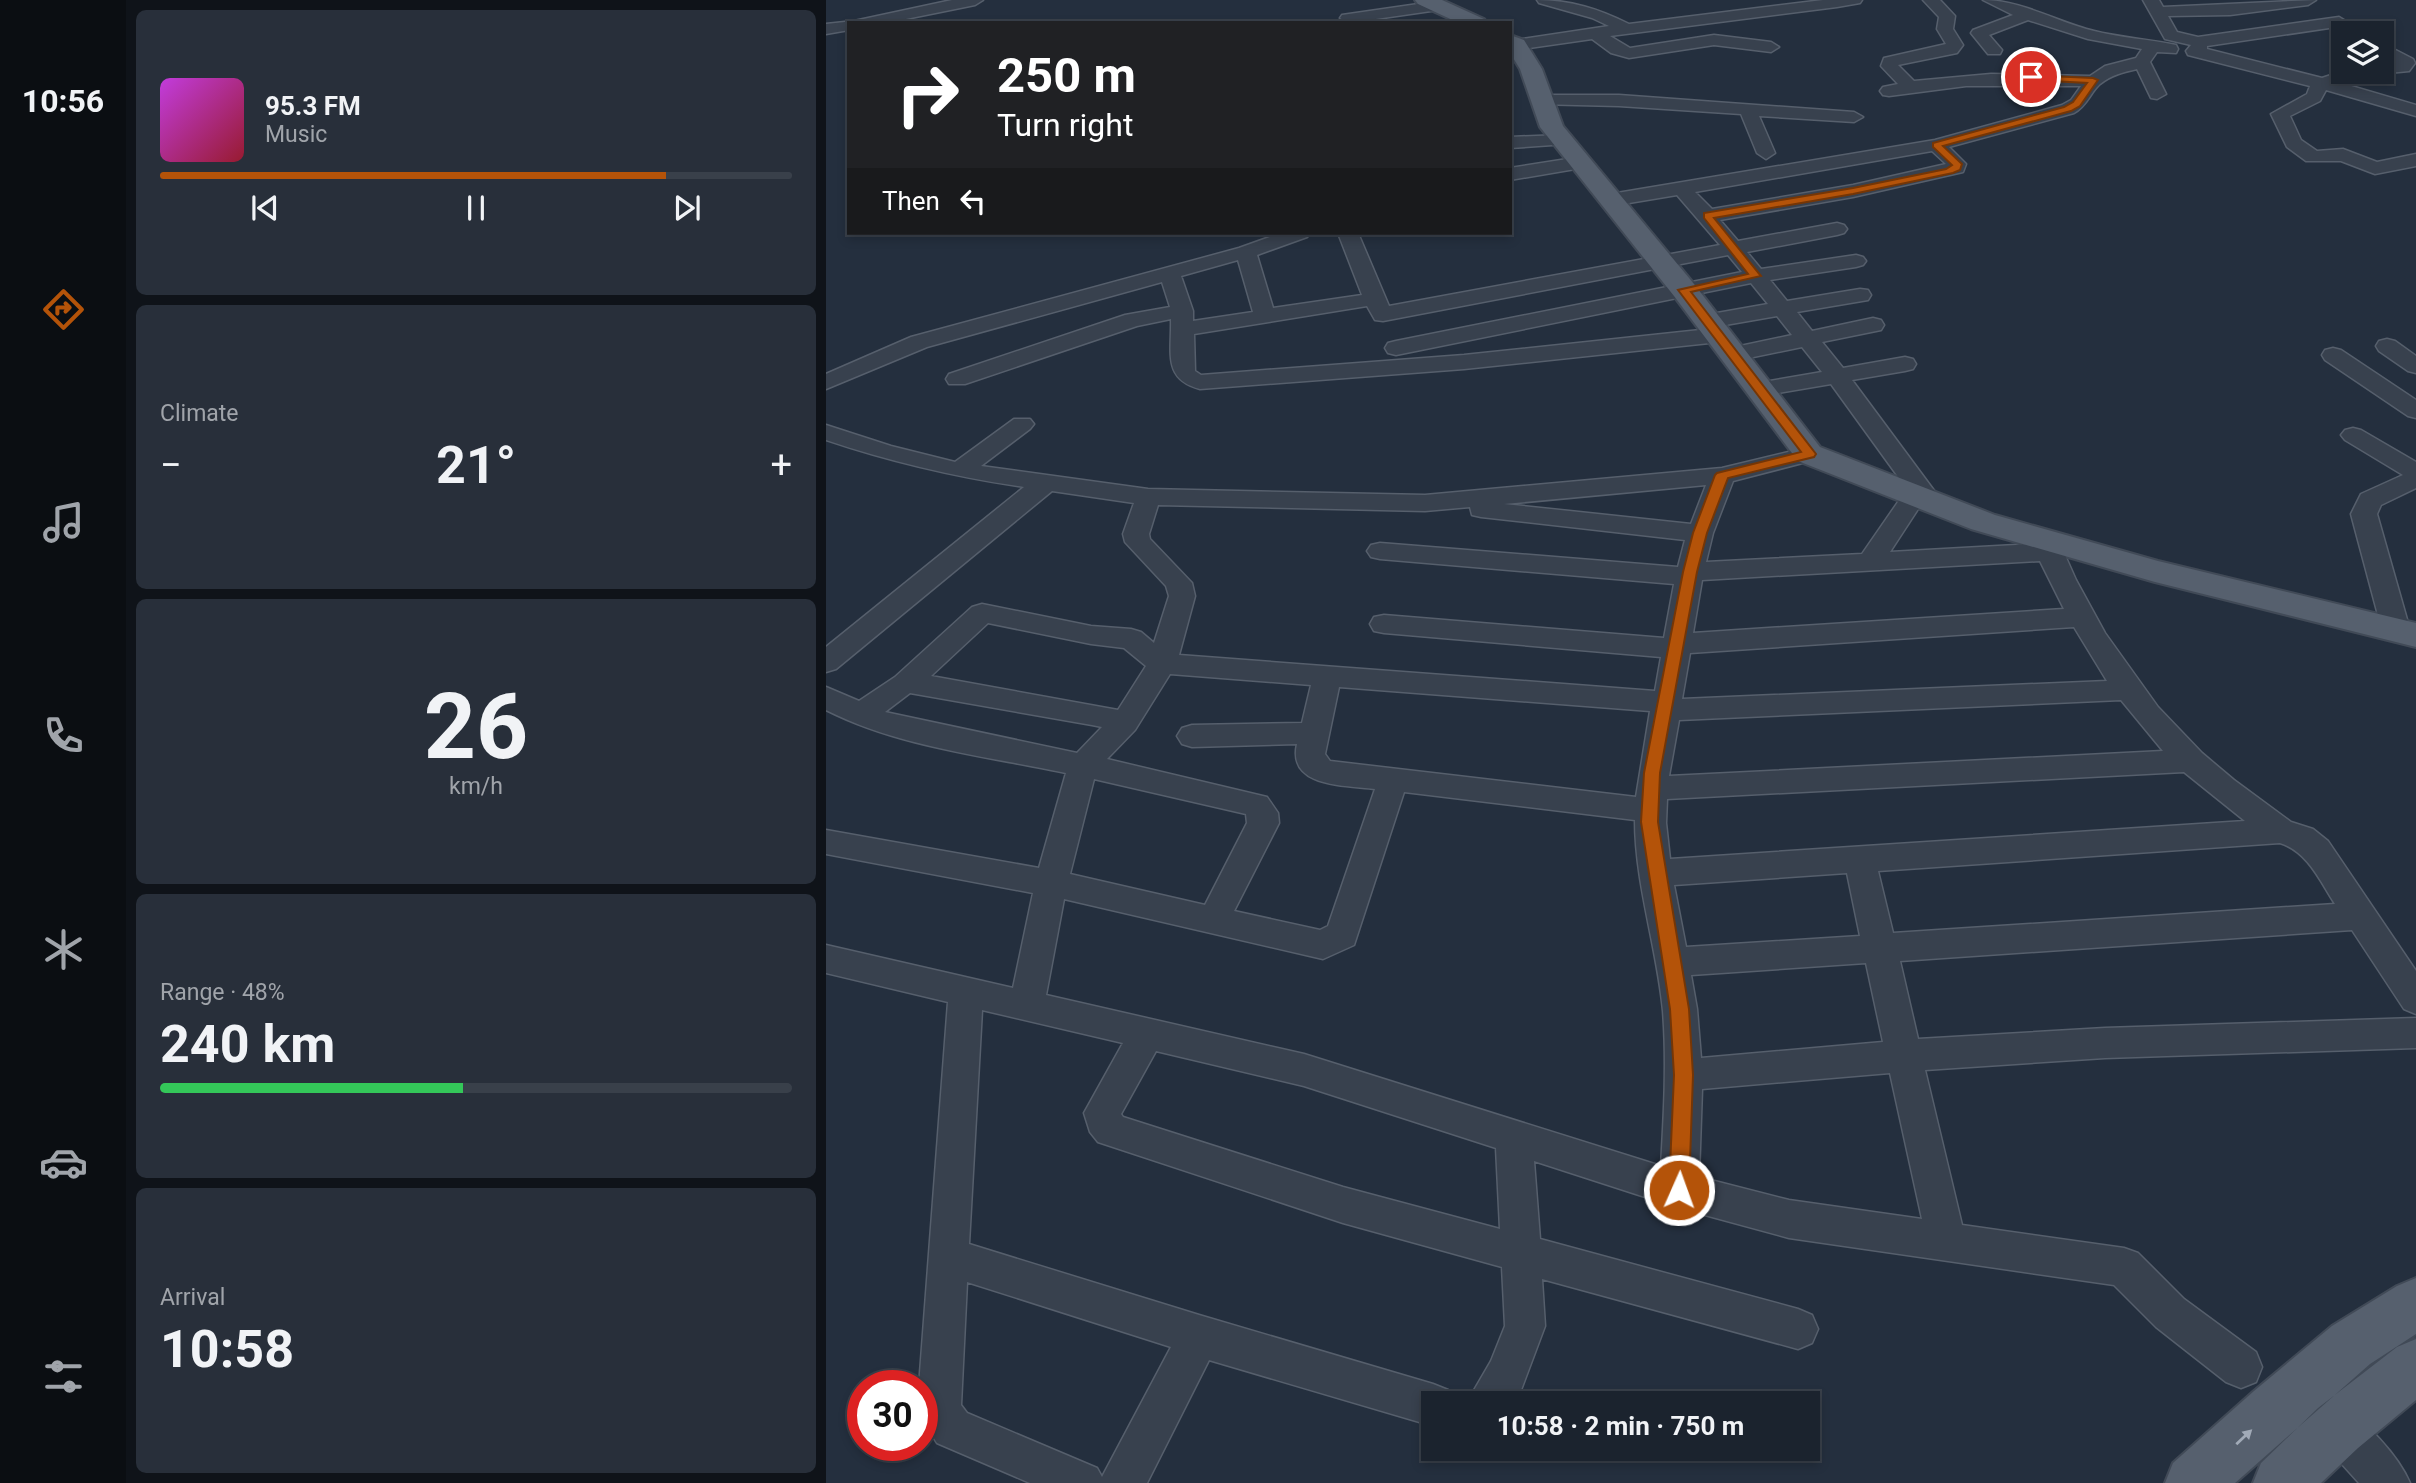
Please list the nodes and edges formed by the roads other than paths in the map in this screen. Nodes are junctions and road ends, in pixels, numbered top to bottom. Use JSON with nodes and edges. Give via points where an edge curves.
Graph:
{"nodes":[{"id":1,"x":975,"y":0,"type":"edge"},
{"id":2,"x":1545,"y":0,"type":"edge"},
{"id":3,"x":1854,"y":0,"type":"edge"},
{"id":4,"x":1931,"y":0,"type":"edge"},
{"id":5,"x":1991,"y":0,"type":"edge"},
{"id":6,"x":2309,"y":0,"type":"edge"},
{"id":7,"x":1432,"y":3,"type":"edge"},
{"id":8,"x":2155,"y":6,"type":"edge"},
{"id":9,"x":2334,"y":10,"type":"junction"},
{"id":10,"x":2027,"y":15,"type":"junction"},
{"id":11,"x":1348,"y":18,"type":"dead end"},
{"id":12,"x":883,"y":21,"type":"edge"},
{"id":13,"x":1472,"y":21,"type":"edge"},
{"id":14,"x":2345,"y":21,"type":"edge"},
{"id":15,"x":1667,"y":23,"type":"junction"},
{"id":16,"x":1625,"y":28,"type":"junction"},
{"id":17,"x":1595,"y":33,"type":"junction"},
{"id":18,"x":1692,"y":41,"type":"junction"},
{"id":19,"x":1513,"y":43,"type":"edge"},
{"id":20,"x":2163,"y":43,"type":"junction"},
{"id":21,"x":2196,"y":46,"type":"junction"},
{"id":22,"x":1771,"y":47,"type":"dead end"},
{"id":23,"x":1994,"y":50,"type":"dead end"},
{"id":24,"x":2394,"y":55,"type":"edge"},
{"id":25,"x":2142,"y":62,"type":"junction"},
{"id":26,"x":2394,"y":68,"type":"edge"},
{"id":27,"x":2093,"y":80,"type":"junction"},
{"id":28,"x":2331,"y":81,"type":"edge"},
{"id":29,"x":2319,"y":85,"type":"junction"},
{"id":30,"x":1910,"y":87,"type":"junction"},
{"id":31,"x":1889,"y":92,"type":"dead end"},
{"id":32,"x":2157,"y":94,"type":"dead end"},
{"id":33,"x":1541,"y":100,"type":"junction"},
{"id":34,"x":1748,"y":111,"type":"junction"},
{"id":35,"x":2416,"y":111,"type":"edge"},
{"id":36,"x":1854,"y":117,"type":"dead end"},
{"id":37,"x":1512,"y":143,"type":"edge"},
{"id":38,"x":1936,"y":145,"type":"junction"},
{"id":39,"x":1571,"y":152,"type":"junction"},
{"id":40,"x":1766,"y":153,"type":"dead end"},
{"id":41,"x":2416,"y":160,"type":"edge"},
{"id":42,"x":1512,"y":173,"type":"edge"},
{"id":43,"x":1681,"y":188,"type":"junction"},
{"id":44,"x":1611,"y":200,"type":"junction"},
{"id":45,"x":1707,"y":216,"type":"junction"},
{"id":46,"x":1836,"y":229,"type":"dead end"},
{"id":47,"x":1294,"y":235,"type":"edge"},
{"id":48,"x":1349,"y":235,"type":"edge"},
{"id":49,"x":1732,"y":247,"type":"junction"},
{"id":50,"x":1246,"y":252,"type":"junction"},
{"id":51,"x":1661,"y":261,"type":"junction"},
{"id":52,"x":1856,"y":261,"type":"dead end"},
{"id":53,"x":1169,"y":272,"type":"junction"},
{"id":54,"x":1755,"y":276,"type":"junction"},
{"id":55,"x":1684,"y":290,"type":"junction"},
{"id":56,"x":1860,"y":295,"type":"dead end"},
{"id":57,"x":1378,"y":306,"type":"junction"},
{"id":58,"x":1781,"y":308,"type":"junction"},
{"id":59,"x":1265,"y":316,"type":"junction"},
{"id":60,"x":1182,"y":320,"type":"junction"},
{"id":61,"x":1873,"y":325,"type":"dead end"},
{"id":62,"x":1720,"y":336,"type":"junction"},
{"id":63,"x":1807,"y":340,"type":"junction"},
{"id":64,"x":2387,"y":346,"type":"dead end"},
{"id":65,"x":2333,"y":355,"type":"dead end"},
{"id":66,"x":1400,"y":357,"type":"junction"},
{"id":67,"x":1905,"y":364,"type":"dead end"},
{"id":68,"x":2416,"y":366,"type":"edge"},
{"id":69,"x":1838,"y":377,"type":"junction"},
{"id":70,"x":957,"y":379,"type":"dead end"},
{"id":71,"x":826,"y":382,"type":"edge"},
{"id":72,"x":1760,"y":388,"type":"junction"},
{"id":73,"x":2416,"y":411,"type":"edge"},
{"id":74,"x":1022,"y":424,"type":"dead end"},
{"id":75,"x":826,"y":432,"type":"edge"},
{"id":76,"x":2353,"y":435,"type":"dead end"},
{"id":77,"x":1809,"y":454,"type":"junction"},
{"id":78,"x":959,"y":470,"type":"junction"},
{"id":79,"x":2416,"y":472,"type":"edge"},
{"id":80,"x":1722,"y":475,"type":"junction"},
{"id":81,"x":2416,"y":478,"type":"edge"},
{"id":82,"x":1048,"y":483,"type":"junction"},
{"id":83,"x":1148,"y":497,"type":"junction"},
{"id":84,"x":1922,"y":498,"type":"junction"},
{"id":85,"x":1425,"y":503,"type":"junction"},
{"id":86,"x":1700,"y":533,"type":"junction"},
{"id":87,"x":2048,"y":546,"type":"junction"},
{"id":88,"x":1380,"y":551,"type":"dead end"},
{"id":89,"x":1870,"y":562,"type":"junction"},
{"id":90,"x":1689,"y":575,"type":"junction"},
{"id":91,"x":2080,"y":617,"type":"junction"},
{"id":92,"x":1384,"y":624,"type":"dead end"},
{"id":93,"x":2406,"y":632,"type":"edge"},
{"id":94,"x":1677,"y":647,"type":"junction"},
{"id":95,"x":826,"y":662,"type":"edge"},
{"id":96,"x":1162,"y":664,"type":"junction"},
{"id":97,"x":1327,"y":677,"type":"junction"},
{"id":98,"x":906,"y":683,"type":"junction"},
{"id":99,"x":2128,"y":690,"type":"junction"},
{"id":100,"x":826,"y":697,"type":"edge"},
{"id":101,"x":1665,"y":706,"type":"junction"},
{"id":102,"x":861,"y":715,"type":"junction"},
{"id":103,"x":1125,"y":722,"type":"junction"},
{"id":104,"x":1314,"y":733,"type":"junction"},
{"id":105,"x":1192,"y":736,"type":"dead end"},
{"id":106,"x":2190,"y":761,"type":"junction"},
{"id":107,"x":1083,"y":765,"type":"junction"},
{"id":108,"x":1393,"y":779,"type":"junction"},
{"id":109,"x":1651,"y":799,"type":"junction"},
{"id":110,"x":2280,"y":831,"type":"junction"},
{"id":111,"x":826,"y":842,"type":"edge"},
{"id":112,"x":1860,"y":860,"type":"junction"},
{"id":113,"x":1656,"y":873,"type":"junction"},
{"id":114,"x":1051,"y":883,"type":"junction"},
{"id":115,"x":2361,"y":916,"type":"junction"},
{"id":116,"x":1213,"y":921,"type":"junction"},
{"id":117,"x":1878,"y":949,"type":"junction"},
{"id":118,"x":826,"y":959,"type":"edge"},
{"id":119,"x":1674,"y":962,"type":"junction"},
{"id":120,"x":966,"y":992,"type":"junction"},
{"id":121,"x":2416,"y":999,"type":"edge"},
{"id":122,"x":1027,"y":1006,"type":"junction"},
{"id":123,"x":2416,"y":1033,"type":"edge"},
{"id":124,"x":1147,"y":1034,"type":"junction"},
{"id":125,"x":1903,"y":1056,"type":"junction"},
{"id":126,"x":1684,"y":1075,"type":"junction"},
{"id":127,"x":1514,"y":1137,"type":"junction"},
{"id":128,"x":1679,"y":1190,"type":"junction"},
{"id":129,"x":1946,"y":1241,"type":"junction"},
{"id":130,"x":1520,"y":1252,"type":"junction"},
{"id":131,"x":950,"y":1257,"type":"junction"},
{"id":132,"x":2416,"y":1304,"type":"edge"},
{"id":133,"x":1798,"y":1329,"type":"dead end"},
{"id":134,"x":1199,"y":1336,"type":"junction"},
{"id":135,"x":2241,"y":1367,"type":"dead end"},
{"id":136,"x":2416,"y":1367,"type":"edge"},
{"id":137,"x":1496,"y":1391,"type":"edge"},
{"id":138,"x":1421,"y":1401,"type":"edge"},
{"id":139,"x":2338,"y":1428,"type":"junction"},
{"id":140,"x":1078,"y":1482,"type":"edge"},
{"id":141,"x":1121,"y":1483,"type":"edge"},
{"id":142,"x":2193,"y":1483,"type":"edge"},
{"id":143,"x":2281,"y":1483,"type":"edge"},
{"id":144,"x":2388,"y":1483,"type":"edge"}],
"edges":[{"from":1,"to":12,"type":"street"},
{"from":2,"to":16,"type":"street"},
{"from":3,"to":15,"type":"street"},
{"from":4,"to":30,"type":"street","via":[[1947,16],[1945,29],[1955,45],[1890,62]]},
{"from":5,"to":10,"type":"street"},
{"from":6,"to":8,"type":"street","via":[[2230,10]]},
{"from":6,"to":9,"type":"street"},
{"from":7,"to":11,"type":"street","via":[[1412,12]]},
{"from":7,"to":13,"type":"main road"},
{"from":8,"to":20,"type":"street"},
{"from":9,"to":14,"type":"street"},
{"from":9,"to":21,"type":"street"},
{"from":10,"to":20,"type":"street","via":[[2094,36]]},
{"from":10,"to":23,"type":"street","via":[[1979,33]]},
{"from":15,"to":16,"type":"street"},
{"from":15,"to":18,"type":"street"},
{"from":16,"to":17,"type":"street"},
{"from":17,"to":18,"type":"street","via":[[1629,53]]},
{"from":17,"to":19,"type":"street"},
{"from":18,"to":22,"type":"street","via":[[1727,40]]},
{"from":19,"to":33,"type":"main road","via":[[1531,69]]},
{"from":20,"to":21,"type":"street"},
{"from":20,"to":25,"type":"street"},
{"from":21,"to":29,"type":"street"},
{"from":24,"to":26,"type":"street","via":[[2407,63]]},
{"from":25,"to":27,"type":"street"},
{"from":25,"to":32,"type":"street"},
{"from":27,"to":30,"type":"street","via":[[2002,77]]},
{"from":27,"to":38,"type":"street","via":[[2077,104],[2068,109]]},
{"from":28,"to":29,"type":"street"},
{"from":29,"to":35,"type":"street"},
{"from":29,"to":41,"type":"street","via":[[2314,97],[2279,116],[2292,143],[2306,154],[2343,155],[2375,168]]},
{"from":30,"to":31,"type":"street"},
{"from":33,"to":34,"type":"street","via":[[1643,100]]},
{"from":33,"to":39,"type":"main road","via":[[1552,127]]},
{"from":34,"to":36,"type":"street"},
{"from":34,"to":40,"type":"street"},
{"from":37,"to":39,"type":"street"},
{"from":38,"to":43,"type":"street"},
{"from":38,"to":45,"type":"street","via":[[1956,168]]},
{"from":39,"to":42,"type":"street"},
{"from":39,"to":44,"type":"main road"},
{"from":43,"to":44,"type":"street"},
{"from":43,"to":45,"type":"street"},
{"from":44,"to":51,"type":"main road"},
{"from":45,"to":49,"type":"street"},
{"from":46,"to":49,"type":"street"},
{"from":47,"to":50,"type":"street"},
{"from":48,"to":57,"type":"street"},
{"from":49,"to":51,"type":"street"},
{"from":49,"to":54,"type":"street"},
{"from":50,"to":53,"type":"street"},
{"from":50,"to":59,"type":"street"},
{"from":51,"to":55,"type":"main road"},
{"from":51,"to":57,"type":"street"},
{"from":52,"to":54,"type":"street"},
{"from":53,"to":60,"type":"street"},
{"from":53,"to":71,"type":"street","via":[[919,342]]},
{"from":54,"to":55,"type":"street"},
{"from":54,"to":58,"type":"street"},
{"from":55,"to":62,"type":"main road"},
{"from":55,"to":66,"type":"street"},
{"from":56,"to":58,"type":"street"},
{"from":57,"to":59,"type":"street"},
{"from":57,"to":66,"type":"street"},
{"from":58,"to":62,"type":"street"},
{"from":58,"to":63,"type":"street"},
{"from":59,"to":60,"type":"street"},
{"from":60,"to":66,"type":"street","via":[[1184,372],[1200,382]]},
{"from":60,"to":70,"type":"street","via":[[1133,320]]},
{"from":61,"to":63,"type":"street"},
{"from":62,"to":63,"type":"street"},
{"from":62,"to":66,"type":"street"},
{"from":62,"to":72,"type":"main road"},
{"from":63,"to":69,"type":"street"},
{"from":64,"to":68,"type":"street"},
{"from":65,"to":73,"type":"street"},
{"from":67,"to":69,"type":"street"},
{"from":69,"to":72,"type":"street"},
{"from":69,"to":84,"type":"street"},
{"from":72,"to":77,"type":"main road"},
{"from":74,"to":78,"type":"street"},
{"from":75,"to":78,"type":"street","via":[[883,452]]},
{"from":76,"to":79,"type":"street"},
{"from":77,"to":80,"type":"street"},
{"from":77,"to":84,"type":"main road"},
{"from":78,"to":82,"type":"street"},
{"from":80,"to":85,"type":"street"},
{"from":80,"to":86,"type":"street"},
{"from":81,"to":93,"type":"street","via":[[2370,500],[2364,514]]},
{"from":82,"to":83,"type":"street"},
{"from":82,"to":95,"type":"street"},
{"from":83,"to":85,"type":"street"},
{"from":83,"to":96,"type":"street","via":[[1136,534],[1138,542],[1180,583],[1182,596]]},
{"from":84,"to":87,"type":"main road"},
{"from":84,"to":89,"type":"street"},
{"from":85,"to":86,"type":"street"},
{"from":86,"to":90,"type":"street"},
{"from":87,"to":89,"type":"street"},
{"from":87,"to":91,"type":"street"},
{"from":87,"to":93,"type":"main road"},
{"from":88,"to":90,"type":"street"},
{"from":89,"to":90,"type":"street"},
{"from":90,"to":94,"type":"street"},
{"from":91,"to":94,"type":"street"},
{"from":91,"to":99,"type":"street"},
{"from":92,"to":94,"type":"street"},
{"from":94,"to":101,"type":"street"},
{"from":96,"to":97,"type":"street"},
{"from":96,"to":98,"type":"street","via":[[1131,639],[982,613]]},
{"from":96,"to":103,"type":"street"},
{"from":97,"to":101,"type":"street"},
{"from":97,"to":104,"type":"street"},
{"from":98,"to":102,"type":"street"},
{"from":98,"to":103,"type":"street"},
{"from":99,"to":101,"type":"street"},
{"from":99,"to":106,"type":"street"},
{"from":100,"to":102,"type":"street"},
{"from":101,"to":109,"type":"street"},
{"from":102,"to":107,"type":"street","via":[[906,729]]},
{"from":103,"to":107,"type":"street"},
{"from":104,"to":105,"type":"street"},
{"from":104,"to":108,"type":"street","via":[[1310,754],[1313,764],[1323,771]]},
{"from":106,"to":109,"type":"street"},
{"from":106,"to":110,"type":"street"},
{"from":107,"to":114,"type":"street"},
{"from":107,"to":116,"type":"street","via":[[1256,805],[1263,823]]},
{"from":108,"to":109,"type":"street"},
{"from":108,"to":116,"type":"street","via":[[1342,935],[1323,945]]},
{"from":109,"to":113,"type":"street"},
{"from":110,"to":112,"type":"street"},
{"from":110,"to":115,"type":"street","via":[[2317,849]]},
{"from":111,"to":114,"type":"street"},
{"from":112,"to":113,"type":"street"},
{"from":112,"to":117,"type":"street"},
{"from":113,"to":119,"type":"street"},
{"from":114,"to":116,"type":"street"},
{"from":114,"to":122,"type":"street"},
{"from":115,"to":117,"type":"street"},
{"from":115,"to":121,"type":"street"},
{"from":117,"to":119,"type":"street"},
{"from":117,"to":125,"type":"street"},
{"from":118,"to":120,"type":"street"},
{"from":119,"to":126,"type":"street"},
{"from":120,"to":122,"type":"street"},
{"from":120,"to":131,"type":"street"},
{"from":122,"to":124,"type":"street"},
{"from":123,"to":125,"type":"street","via":[[2105,1043]]},
{"from":124,"to":127,"type":"street","via":[[1304,1070]]},
{"from":124,"to":130,"type":"street","via":[[1102,1114],[1111,1130],[1343,1205]]},
{"from":125,"to":126,"type":"street"},
{"from":125,"to":129,"type":"street"},
{"from":126,"to":128,"type":"street"},
{"from":127,"to":128,"type":"street"},
{"from":127,"to":130,"type":"street"},
{"from":128,"to":129,"type":"street","via":[[1789,1219]]},
{"from":129,"to":135,"type":"street","via":[[2124,1267],[2170,1313]]},
{"from":130,"to":133,"type":"street"},
{"from":130,"to":137,"type":"street","via":[[1525,1325]]},
{"from":131,"to":134,"type":"street"},
{"from":131,"to":140,"type":"street","via":[[939,1400],[942,1415],[952,1428]]},
{"from":142,"to":132,"type":"main road","one_way":true,"via":[[2351,1345]]},
{"from":134,"to":138,"type":"street"},
{"from":134,"to":141,"type":"street"},
{"from":136,"to":139,"type":"main road"},
{"from":139,"to":143,"type":"main road"},
{"from":139,"to":144,"type":"street"}]}
